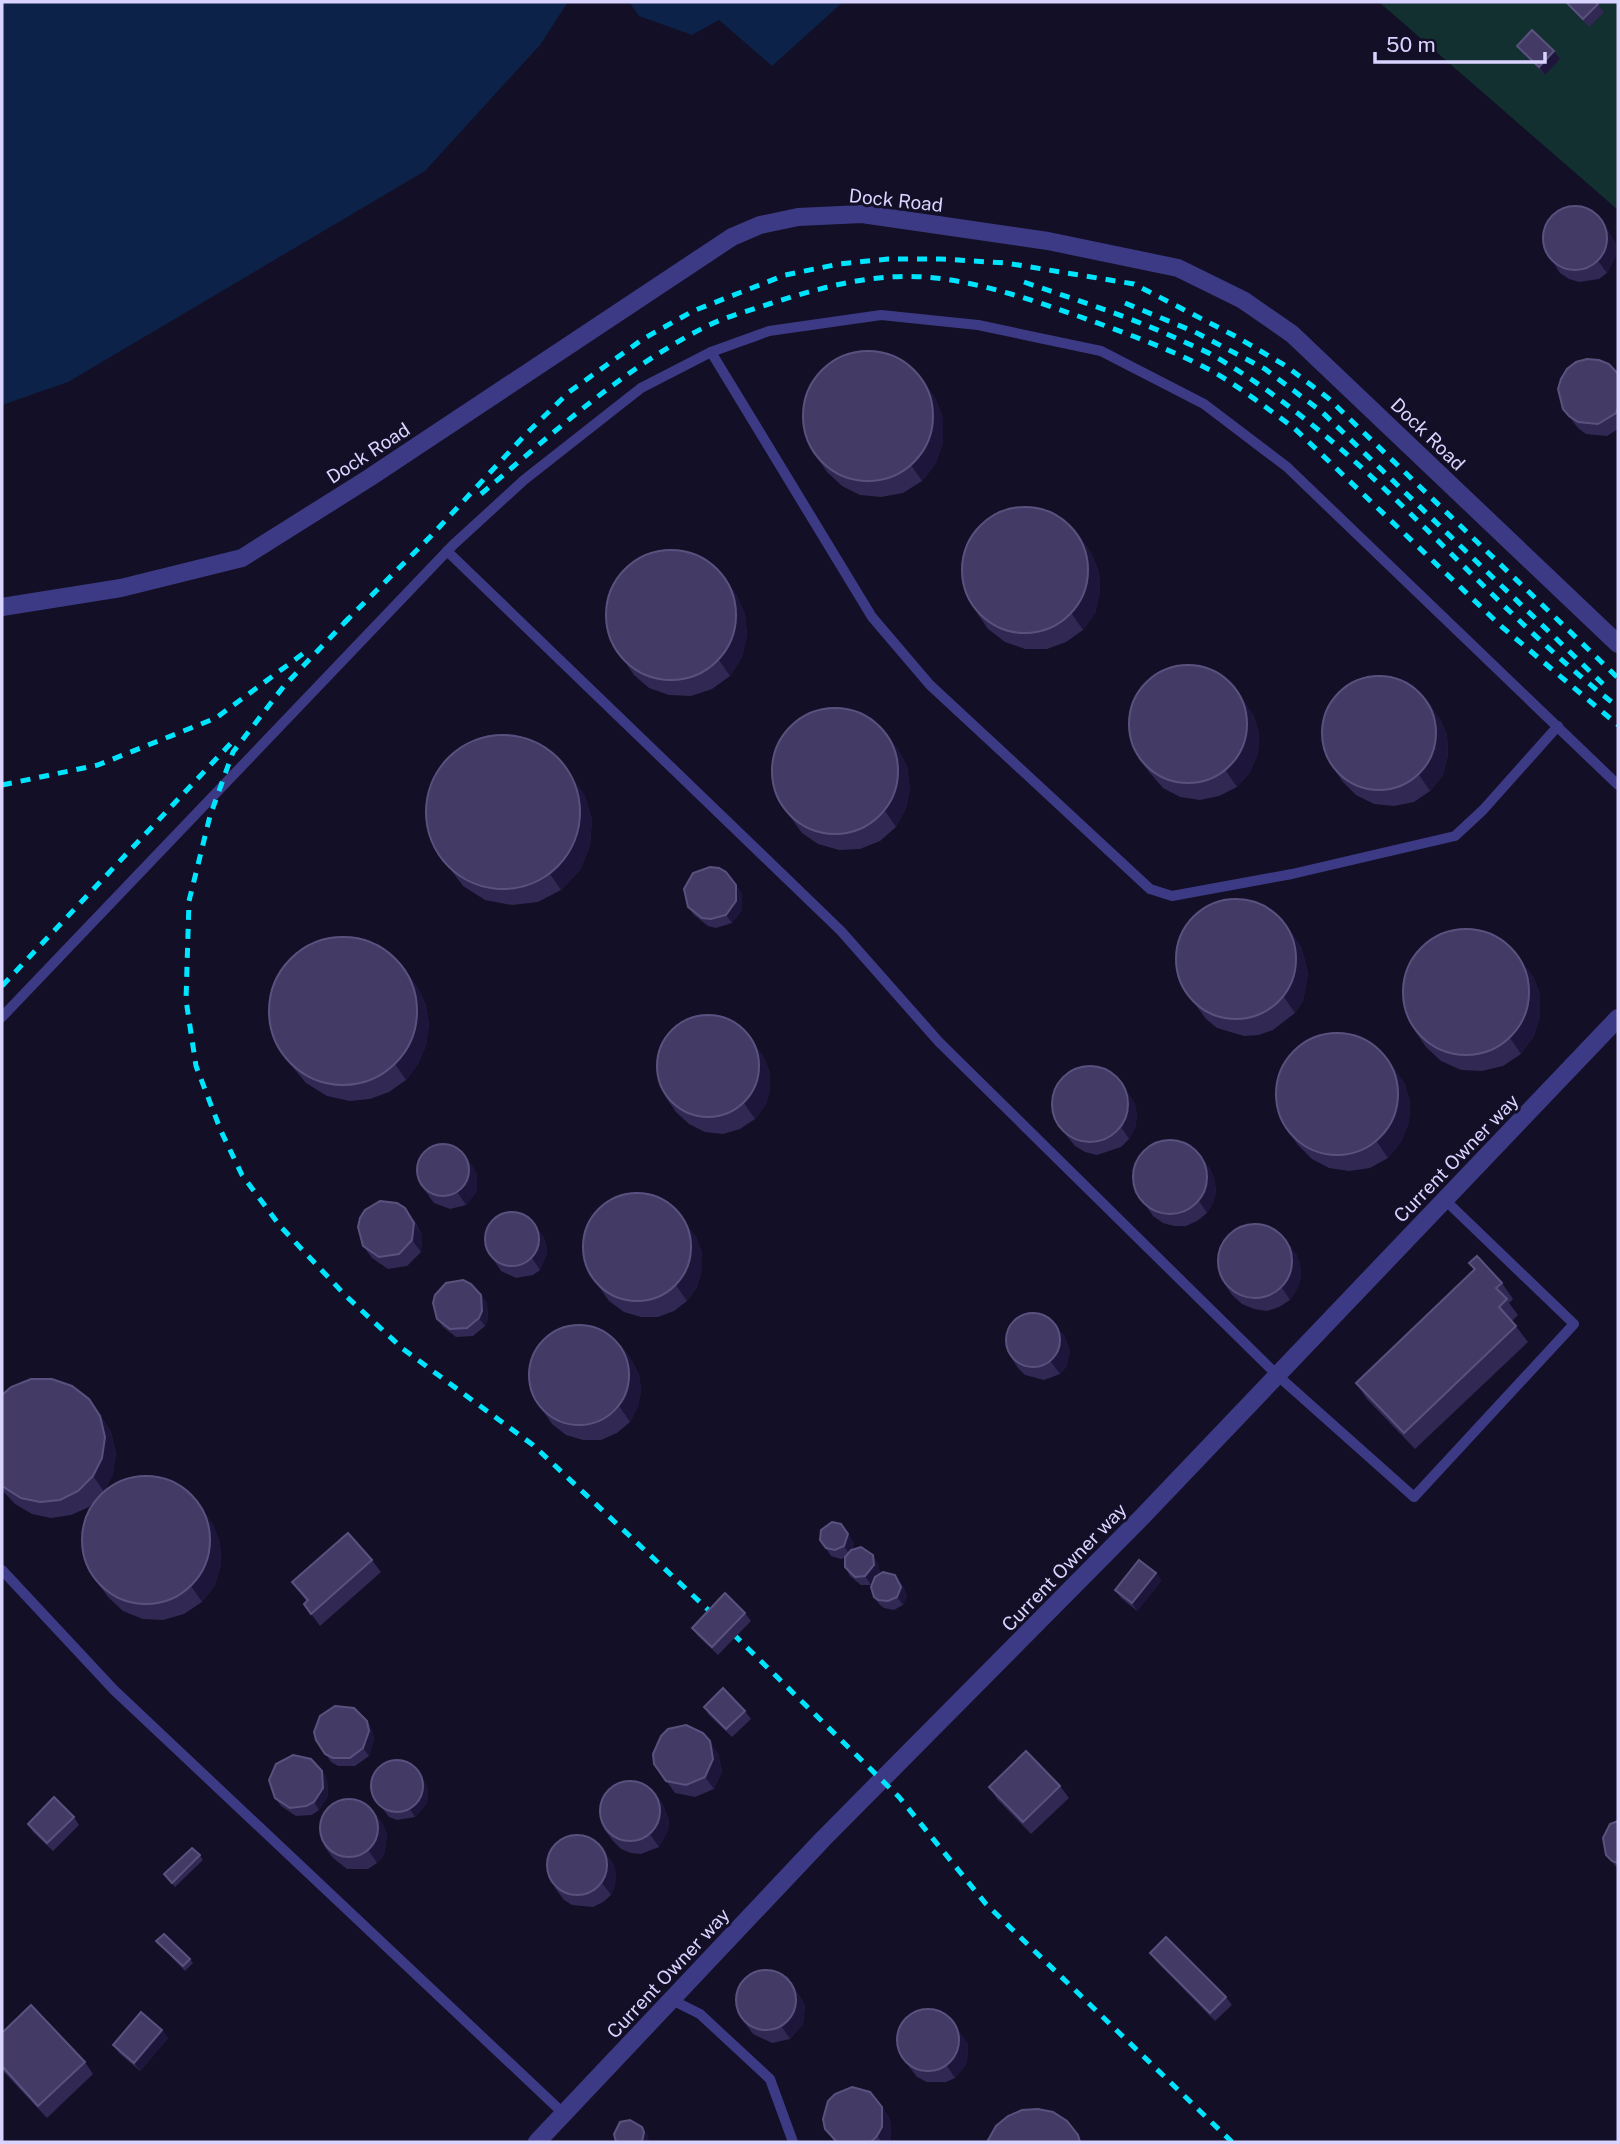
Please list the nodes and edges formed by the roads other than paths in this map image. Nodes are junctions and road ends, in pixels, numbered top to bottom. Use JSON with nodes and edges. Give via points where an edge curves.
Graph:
{"nodes":[{"id":1,"x":711,"y":352,"type":"junction"},
{"id":2,"x":447,"y":551,"type":"junction"},
{"id":3,"x":2,"y":607,"type":"edge"},
{"id":4,"x":1618,"y":644,"type":"edge"},
{"id":5,"x":1558,"y":726,"type":"junction"},
{"id":6,"x":1618,"y":785,"type":"edge"},
{"id":7,"x":2,"y":1017,"type":"edge"},
{"id":8,"x":1618,"y":1018,"type":"edge"},
{"id":9,"x":1445,"y":1200,"type":"junction"},
{"id":10,"x":1278,"y":1375,"type":"junction"},
{"id":11,"x":2,"y":1570,"type":"edge"},
{"id":12,"x":672,"y":2000,"type":"junction"},
{"id":13,"x":564,"y":2114,"type":"junction"},
{"id":14,"x":537,"y":2142,"type":"edge"},
{"id":15,"x":793,"y":2142,"type":"edge"}],
"edges":[{"from":1,"to":2,"type":"lane","via":[[640,388],[524,480]]},
{"from":1,"to":5,"type":"lane","via":[[769,331],[881,315],[978,325],[1101,351],[1204,404],[1287,467]]},
{"from":1,"to":5,"type":"lane","via":[[872,617],[930,685],[1150,889],[1171,897],[1455,836]]},
{"from":2,"to":7,"type":"lane"},
{"from":2,"to":10,"type":"lane","via":[[841,931],[939,1042]]},
{"from":3,"to":4,"type":"street","name":"Dock Road","via":[[121,588],[242,558],[732,237],[798,217],[862,214],[1048,241],[1178,268],[1242,300],[1292,334]]},
{"from":5,"to":6,"type":"lane"},
{"from":8,"to":9,"type":"street","name":"Current Owner way"},
{"from":9,"to":10,"type":"street","name":"Current Owner way"},
{"from":9,"to":10,"type":"lane","via":[[1574,1324],[1415,1497]]},
{"from":10,"to":12,"type":"street","name":"Current Owner way","via":[[823,1839]]},
{"from":11,"to":13,"type":"lane","via":[[114,1690]]},
{"from":12,"to":13,"type":"street","name":"Current Owner way"},
{"from":12,"to":15,"type":"lane","via":[[700,2014],[770,2079]]},
{"from":13,"to":14,"type":"street","name":"Current Owner way"}]}
